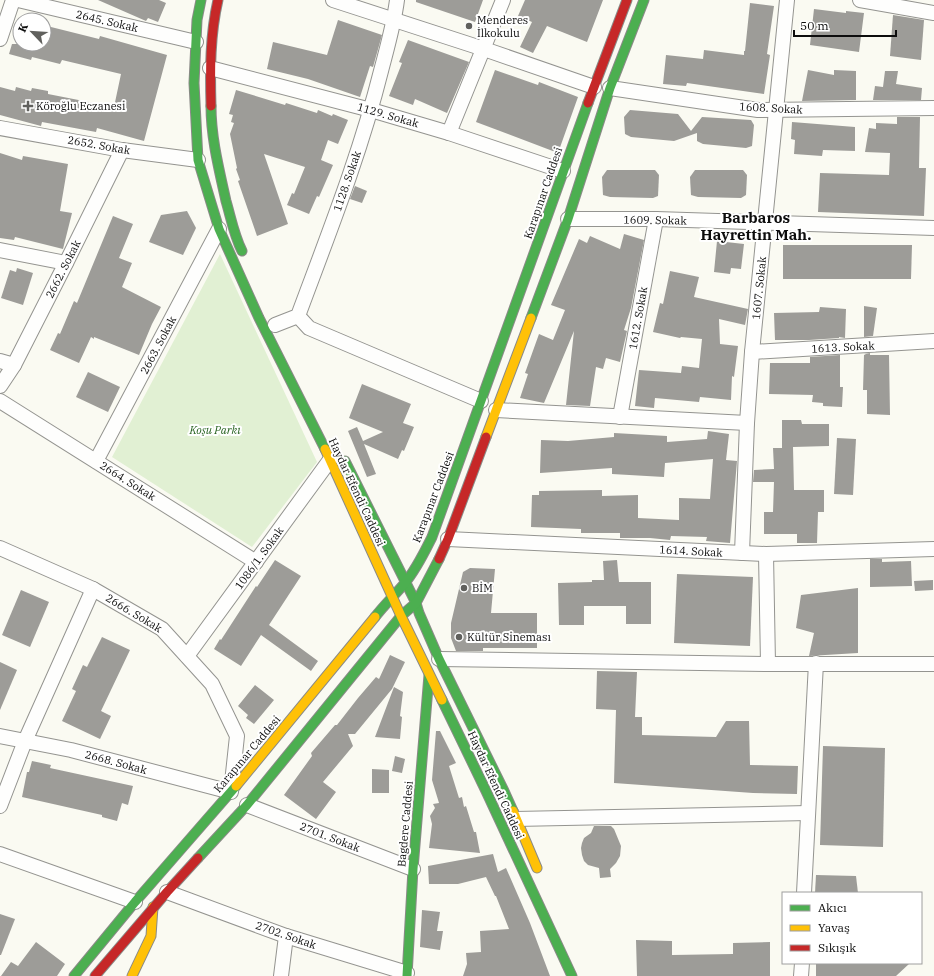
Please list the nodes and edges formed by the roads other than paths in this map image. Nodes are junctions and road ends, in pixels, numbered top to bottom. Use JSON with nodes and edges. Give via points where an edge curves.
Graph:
{"nodes":[{"id":1,"x":13,"y":0,"type":"edge"},
{"id":2,"x":18,"y":0,"type":"edge"},
{"id":3,"x":201,"y":0,"type":"edge"},
{"id":4,"x":218,"y":0,"type":"edge"},
{"id":5,"x":333,"y":0,"type":"edge"},
{"id":6,"x":397,"y":0,"type":"edge"},
{"id":7,"x":504,"y":0,"type":"edge"},
{"id":8,"x":627,"y":0,"type":"edge"},
{"id":9,"x":644,"y":0,"type":"edge"},
{"id":10,"x":787,"y":0,"type":"edge"},
{"id":11,"x":860,"y":0,"type":"edge"},
{"id":12,"x":934,"y":13,"type":"edge"},
{"id":13,"x":394,"y":20,"type":"junction"},
{"id":14,"x":0,"y":39,"type":"edge"},
{"id":15,"x":196,"y":42,"type":"junction"},
{"id":16,"x":484,"y":49,"type":"junction"},
{"id":17,"x":210,"y":68,"type":"junction"},
{"id":18,"x":594,"y":87,"type":"junction"},
{"id":19,"x":610,"y":88,"type":"junction"},
{"id":20,"x":934,"y":108,"type":"edge"},
{"id":21,"x":371,"y":110,"type":"junction"},
{"id":22,"x":777,"y":110,"type":"junction"},
{"id":23,"x":0,"y":128,"type":"edge"},
{"id":24,"x":449,"y":133,"type":"junction"},
{"id":25,"x":122,"y":150,"type":"junction"},
{"id":26,"x":198,"y":160,"type":"junction"},
{"id":27,"x":563,"y":171,"type":"junction"},
{"id":28,"x":568,"y":218,"type":"junction"},
{"id":29,"x":656,"y":219,"type":"junction"},
{"id":30,"x":766,"y":223,"type":"junction"},
{"id":31,"x":934,"y":228,"type":"edge"},
{"id":32,"x":219,"y":229,"type":"junction"},
{"id":33,"x":0,"y":250,"type":"edge"},
{"id":34,"x":246,"y":260,"type":"dead end"},
{"id":35,"x":66,"y":263,"type":"junction"},
{"id":36,"x":298,"y":316,"type":"junction"},
{"id":37,"x":275,"y":324,"type":"dead end"},
{"id":38,"x":934,"y":341,"type":"edge"},
{"id":39,"x":752,"y":352,"type":"junction"},
{"id":40,"x":0,"y":360,"type":"edge"},
{"id":41,"x":14,"y":365,"type":"junction"},
{"id":42,"x":0,"y":386,"type":"edge"},
{"id":43,"x":0,"y":401,"type":"edge"},
{"id":44,"x":481,"y":401,"type":"junction"},
{"id":45,"x":496,"y":410,"type":"junction"},
{"id":46,"x":620,"y":417,"type":"junction"},
{"id":47,"x":747,"y":423,"type":"junction"},
{"id":48,"x":335,"y":456,"type":"junction"},
{"id":49,"x":96,"y":461,"type":"junction"},
{"id":50,"x":448,"y":539,"type":"junction"},
{"id":51,"x":0,"y":548,"type":"edge"},
{"id":52,"x":934,"y":549,"type":"edge"},
{"id":53,"x":742,"y":553,"type":"junction"},
{"id":54,"x":766,"y":554,"type":"junction"},
{"id":55,"x":256,"y":562,"type":"junction"},
{"id":56,"x":405,"y":584,"type":"junction"},
{"id":57,"x":93,"y":589,"type":"junction"},
{"id":58,"x":392,"y":596,"type":"junction"},
{"id":59,"x":416,"y":603,"type":"junction"},
{"id":60,"x":401,"y":616,"type":"junction"},
{"id":61,"x":187,"y":656,"type":"junction"},
{"id":62,"x":439,"y":659,"type":"junction"},
{"id":63,"x":816,"y":663,"type":"junction"},
{"id":64,"x":768,"y":664,"type":"junction"},
{"id":65,"x":934,"y":664,"type":"edge"},
{"id":66,"x":429,"y":673,"type":"junction"},
{"id":67,"x":0,"y":736,"type":"edge"},
{"id":68,"x":25,"y":741,"type":"junction"},
{"id":69,"x":231,"y":792,"type":"junction"},
{"id":70,"x":247,"y":805,"type":"junction"},
{"id":71,"x":0,"y":806,"type":"edge"},
{"id":72,"x":808,"y":813,"type":"junction"},
{"id":73,"x":514,"y":819,"type":"junction"},
{"id":74,"x":0,"y":854,"type":"edge"},
{"id":75,"x":413,"y":868,"type":"junction"},
{"id":76,"x":540,"y":876,"type":"dead end"},
{"id":77,"x":167,"y":892,"type":"junction"},
{"id":78,"x":804,"y":892,"type":"edge"},
{"id":79,"x":135,"y":902,"type":"junction"},
{"id":80,"x":153,"y":907,"type":"junction"},
{"id":81,"x":286,"y":936,"type":"junction"},
{"id":82,"x":802,"y":964,"type":"edge"},
{"id":83,"x":407,"y":975,"type":"edge"},
{"id":84,"x":74,"y":976,"type":"edge"},
{"id":85,"x":95,"y":976,"type":"edge"},
{"id":86,"x":132,"y":976,"type":"edge"},
{"id":87,"x":281,"y":976,"type":"edge"},
{"id":88,"x":572,"y":976,"type":"edge"},
{"id":89,"x":801,"y":976,"type":"edge"}],
"edges":[{"from":1,"to":14,"type":"street"},
{"from":2,"to":15,"type":"street","name":"2645. Sokak"},
{"from":3,"to":15,"type":"main road","name":"Haydar Efendi Caddesi"},
{"from":4,"to":17,"type":"main road","via":[[213,23]]},
{"from":5,"to":13,"type":"street"},
{"from":6,"to":13,"type":"street","name":"1128. Sokak"},
{"from":7,"to":16,"type":"street"},
{"from":8,"to":18,"type":"main road","name":"Karapınar Caddesi"},
{"from":9,"to":19,"type":"main road"},
{"from":10,"to":22,"type":"street","name":"1607. Sokak"},
{"from":11,"to":12,"type":"street"},
{"from":13,"to":16,"type":"street"},
{"from":13,"to":21,"type":"street","name":"1128. Sokak"},
{"from":15,"to":26,"type":"main road","name":"Haydar Efendi Caddesi","via":[[194,83]]},
{"from":16,"to":18,"type":"street"},
{"from":16,"to":24,"type":"street"},
{"from":17,"to":21,"type":"street","name":"1129. Sokak"},
{"from":17,"to":34,"type":"main road","via":[[211,118],[216,163],[236,239]]},
{"from":18,"to":27,"type":"main road","name":"Karapınar Caddesi"},
{"from":19,"to":22,"type":"street","name":"1608. Sokak","via":[[758,110]]},
{"from":19,"to":28,"type":"main road"},
{"from":20,"to":22,"type":"street","name":"1608. Sokak"},
{"from":21,"to":24,"type":"street","name":"1129. Sokak"},
{"from":21,"to":36,"type":"street","name":"1128. Sokak","via":[[340,204]]},
{"from":22,"to":30,"type":"street","name":"1607. Sokak"},
{"from":23,"to":25,"type":"street","name":"2652. Sokak"},
{"from":24,"to":27,"type":"street","name":"1129. Sokak"},
{"from":25,"to":26,"type":"street","name":"2652. Sokak"},
{"from":25,"to":35,"type":"street","name":"2662. Sokak"},
{"from":26,"to":32,"type":"main road","name":"Haydar Efendi Caddesi"},
{"from":27,"to":44,"type":"main road","name":"Karapınar Caddesi"},
{"from":28,"to":29,"type":"street","name":"1609. Sokak"},
{"from":28,"to":45,"type":"main road"},
{"from":29,"to":30,"type":"street","name":"1609. Sokak"},
{"from":29,"to":46,"type":"street","name":"1612. Sokak"},
{"from":30,"to":31,"type":"street","name":"1609. Sokak"},
{"from":30,"to":39,"type":"street","name":"1607. Sokak"},
{"from":32,"to":48,"type":"main road","name":"Haydar Efendi Caddesi","via":[[259,318]]},
{"from":32,"to":49,"type":"street","name":"2663. Sokak"},
{"from":33,"to":35,"type":"street"},
{"from":35,"to":41,"type":"street","name":"2662. Sokak"},
{"from":36,"to":37,"type":"street"},
{"from":36,"to":44,"type":"street","via":[[309,328]]},
{"from":38,"to":39,"type":"street","name":"1613. Sokak"},
{"from":39,"to":47,"type":"street","name":"1607. Sokak"},
{"from":40,"to":41,"type":"street"},
{"from":41,"to":42,"type":"street","name":"2662. Sokak"},
{"from":43,"to":49,"type":"street","name":"2664. Sokak"},
{"from":44,"to":56,"type":"main road","name":"Karapınar Caddesi","via":[[432,537]]},
{"from":45,"to":46,"type":"street"},
{"from":45,"to":50,"type":"main road"},
{"from":46,"to":47,"type":"street"},
{"from":47,"to":53,"type":"street","name":"1607. Sokak"},
{"from":48,"to":55,"type":"street","name":"1086/1. Sokak"},
{"from":48,"to":56,"type":"main road","name":"Haydar Efendi Caddesi"},
{"from":48,"to":58,"type":"main road","name":"Haydar Efendi Caddesi"},
{"from":49,"to":55,"type":"street","name":"2664. Sokak"},
{"from":50,"to":53,"type":"street","name":"1614. Sokak"},
{"from":50,"to":59,"type":"main road"},
{"from":51,"to":57,"type":"street","name":"2666. Sokak"},
{"from":52,"to":54,"type":"street","name":"1614. Sokak"},
{"from":53,"to":54,"type":"street","name":"1614. Sokak"},
{"from":54,"to":64,"type":"street"},
{"from":55,"to":61,"type":"street","name":"1086/1. Sokak"},
{"from":56,"to":58,"type":"main road","name":"Karapınar Caddesi"},
{"from":56,"to":59,"type":"main road","name":"Haydar Efendi Caddesi"},
{"from":57,"to":61,"type":"street","name":"2666. Sokak","via":[[162,629]]},
{"from":57,"to":68,"type":"street"},
{"from":58,"to":60,"type":"main road","name":"Haydar Efendi Caddesi"},
{"from":58,"to":69,"type":"main road","name":"Karapınar Caddesi"},
{"from":59,"to":60,"type":"main road"},
{"from":59,"to":62,"type":"main road","name":"Haydar Efendi Caddesi"},
{"from":60,"to":66,"type":"main road","name":"Haydar Efendi Caddesi"},
{"from":60,"to":70,"type":"main road"},
{"from":61,"to":69,"type":"street","name":"2666. Sokak","via":[[212,684],[237,736]]},
{"from":62,"to":64,"type":"street"},
{"from":62,"to":73,"type":"main road","name":"Haydar Efendi Caddesi","via":[[504,791]]},
{"from":63,"to":64,"type":"street"},
{"from":63,"to":65,"type":"street"},
{"from":63,"to":72,"type":"street"},
{"from":66,"to":75,"type":"main road","name":"Bagdere Caddesi"},
{"from":66,"to":88,"type":"main road","name":"Haydar Efendi Caddesi"},
{"from":67,"to":68,"type":"street","name":"2668. Sokak"},
{"from":68,"to":69,"type":"street","name":"2668. Sokak","via":[[71,750]]},
{"from":68,"to":71,"type":"street"},
{"from":69,"to":79,"type":"main road","name":"Karapınar Caddesi"},
{"from":70,"to":75,"type":"street","name":"2701. Sokak"},
{"from":70,"to":77,"type":"main road"},
{"from":72,"to":73,"type":"street"},
{"from":72,"to":78,"type":"street"},
{"from":73,"to":76,"type":"main road","name":"Haydar Efendi Caddesi"},
{"from":74,"to":79,"type":"street"},
{"from":75,"to":83,"type":"main road","name":"Bagdere Caddesi"},
{"from":77,"to":80,"type":"main road"},
{"from":77,"to":81,"type":"street","name":"2702. Sokak"},
{"from":79,"to":84,"type":"main road","name":"Karapınar Caddesi"},
{"from":80,"to":85,"type":"main road"},
{"from":80,"to":86,"type":"main road","via":[[151,936]]},
{"from":81,"to":83,"type":"street","name":"2702. Sokak"},
{"from":81,"to":87,"type":"street"},
{"from":82,"to":89,"type":"street"}]}
